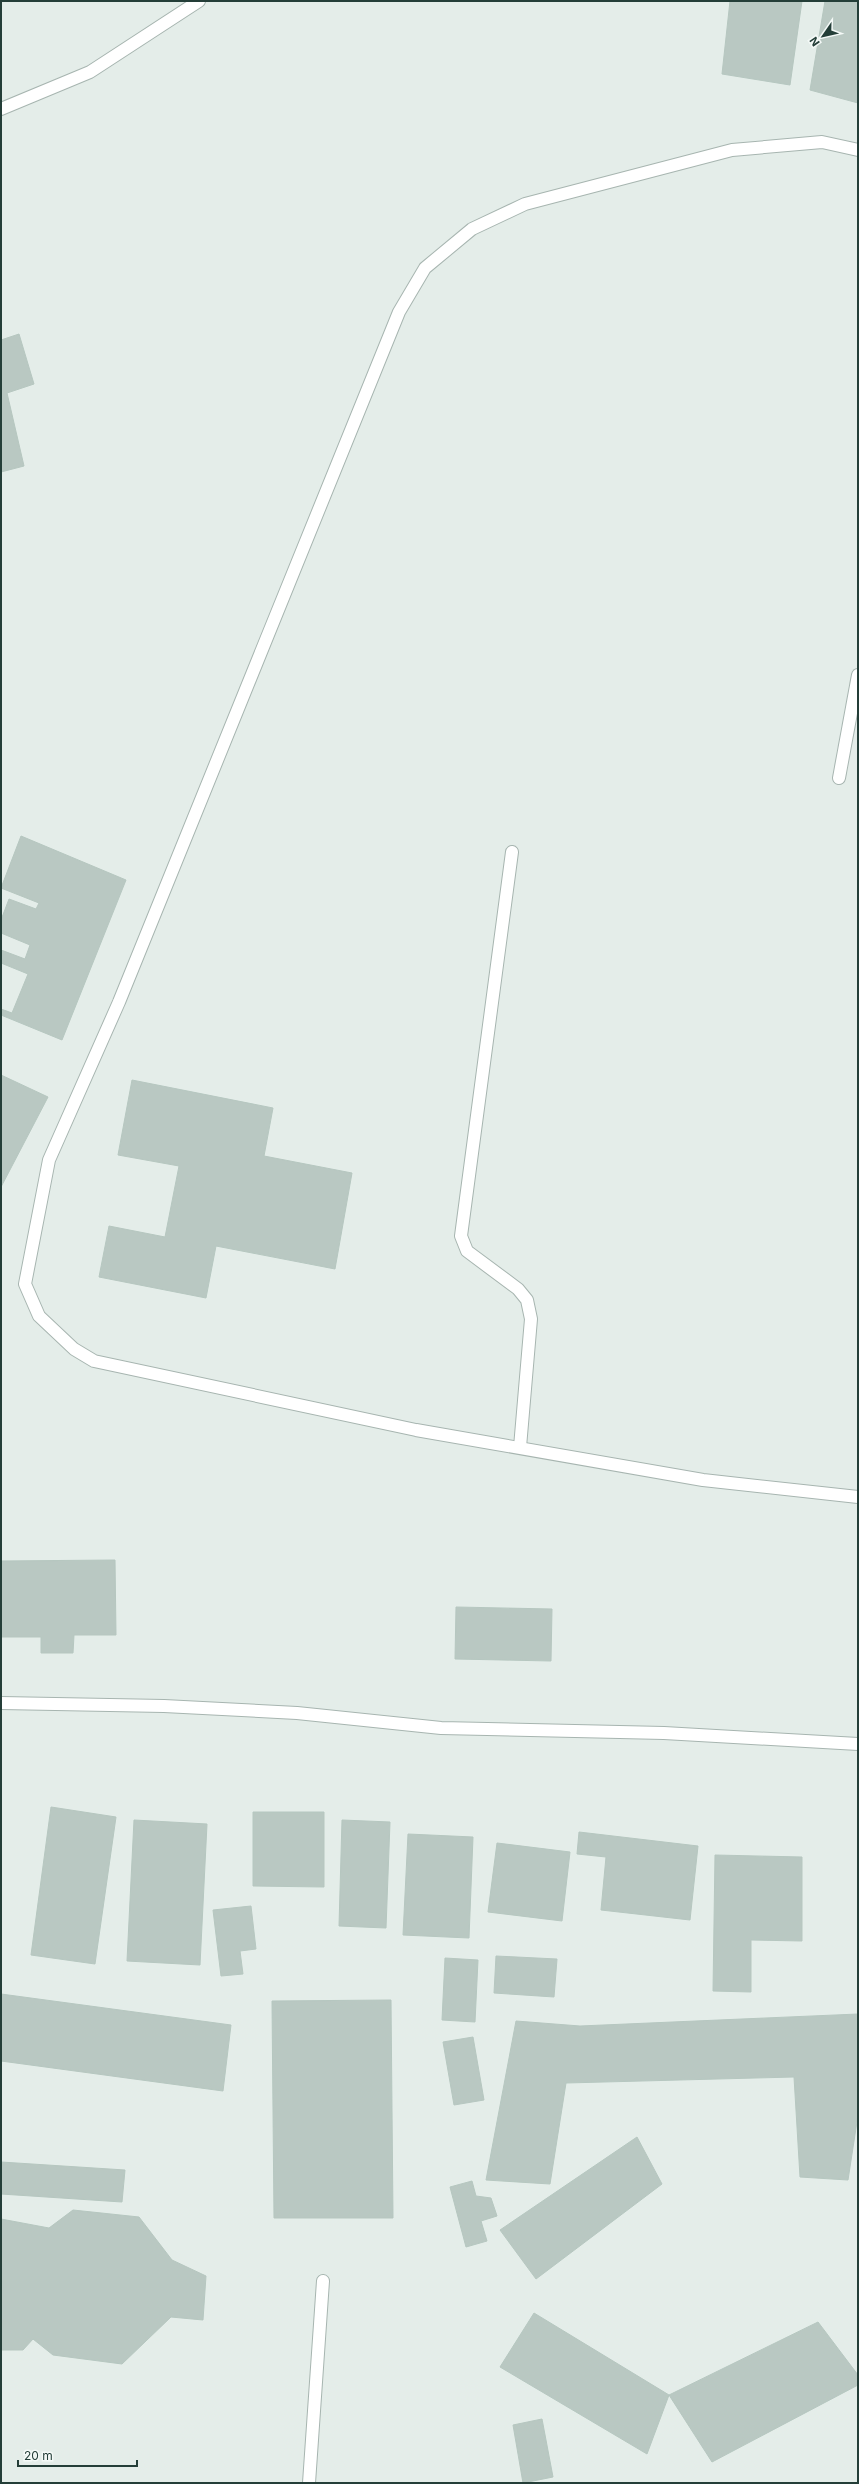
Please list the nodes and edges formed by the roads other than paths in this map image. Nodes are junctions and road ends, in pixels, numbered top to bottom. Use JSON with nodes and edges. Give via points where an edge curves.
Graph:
{"nodes":[{"id":1,"x":199,"y":1,"type":"edge"},
{"id":2,"x":1,"y":109,"type":"edge"},
{"id":3,"x":858,"y":150,"type":"edge"},
{"id":4,"x":858,"y":675,"type":"edge"},
{"id":5,"x":839,"y":778,"type":"dead end"},
{"id":6,"x":512,"y":852,"type":"dead end"},
{"id":7,"x":520,"y":1447,"type":"junction"},
{"id":8,"x":858,"y":1497,"type":"edge"},
{"id":9,"x":1,"y":1703,"type":"edge"},
{"id":10,"x":858,"y":1744,"type":"edge"},
{"id":11,"x":323,"y":2280,"type":"dead end"},
{"id":12,"x":309,"y":2483,"type":"edge"}],
"edges":[{"from":1,"to":2,"type":"street","via":[[90,72]]},
{"from":3,"to":7,"type":"street","via":[[822,142],[732,150],[525,204],[472,229],[425,268],[399,312],[119,1002],[49,1160],[25,1284],[39,1316],[74,1349],[94,1361],[416,1430]]},
{"from":4,"to":5,"type":"street"},
{"from":6,"to":7,"type":"street","via":[[460,1236],[467,1251],[518,1289],[527,1300],[531,1319]]},
{"from":7,"to":8,"type":"street","via":[[703,1480]]},
{"from":9,"to":10,"type":"street","via":[[164,1706],[298,1713],[441,1728],[664,1733]]},
{"from":11,"to":12,"type":"street"}]}
